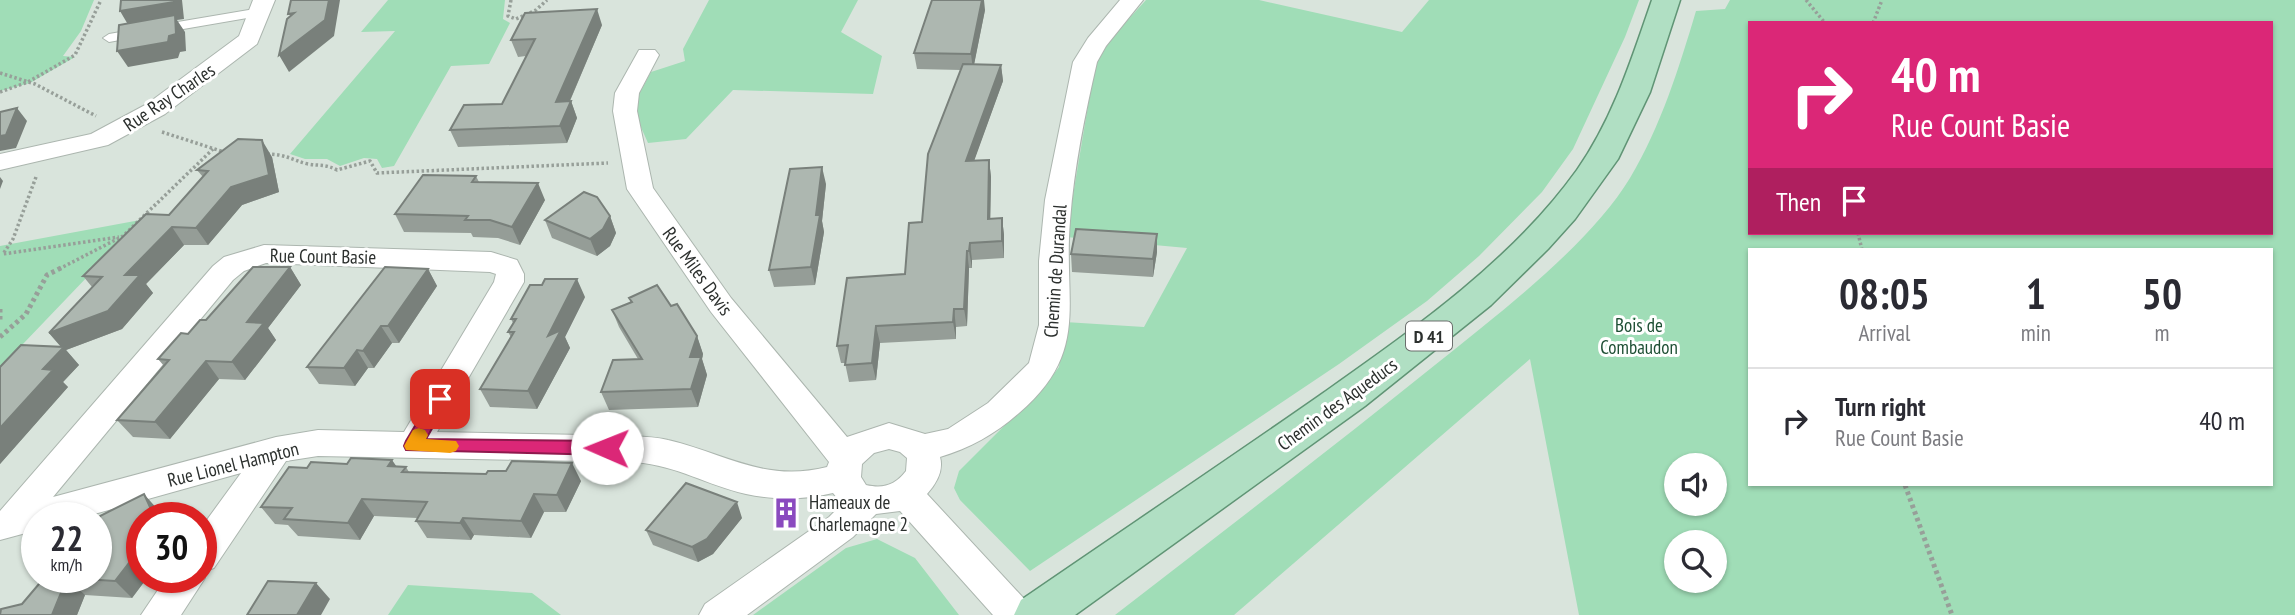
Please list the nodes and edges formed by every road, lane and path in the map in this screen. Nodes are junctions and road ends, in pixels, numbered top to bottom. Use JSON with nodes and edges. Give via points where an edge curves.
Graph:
{"nodes":[{"id":1,"x":101,"y":0,"type":"edge"},
{"id":2,"x":510,"y":0,"type":"edge"},
{"id":3,"x":547,"y":0,"type":"edge"},
{"id":4,"x":1132,"y":0,"type":"edge"},
{"id":5,"x":1666,"y":0,"type":"edge"},
{"id":6,"x":1807,"y":0,"type":"edge"},
{"id":7,"x":1882,"y":0,"type":"edge"},
{"id":8,"x":262,"y":6,"type":"edge"},
{"id":9,"x":1823,"y":21,"type":"edge"},
{"id":10,"x":1874,"y":21,"type":"edge"},
{"id":11,"x":109,"y":38,"type":"dead end"},
{"id":12,"x":647,"y":55,"type":"dead end"},
{"id":13,"x":0,"y":92,"type":"edge"},
{"id":14,"x":213,"y":149,"type":"dead end"},
{"id":15,"x":44,"y":153,"type":"junction"},
{"id":16,"x":225,"y":153,"type":"edge"},
{"id":17,"x":235,"y":153,"type":"edge"},
{"id":18,"x":265,"y":154,"type":"edge"},
{"id":19,"x":0,"y":162,"type":"edge"},
{"id":20,"x":634,"y":162,"type":"junction"},
{"id":21,"x":123,"y":236,"type":"junction"},
{"id":22,"x":2,"y":255,"type":"edge"},
{"id":23,"x":0,"y":309,"type":"edge"},
{"id":24,"x":0,"y":322,"type":"edge"},
{"id":25,"x":1,"y":335,"type":"edge"},
{"id":26,"x":413,"y":446,"type":"junction"},
{"id":27,"x":921,"y":448,"type":"junction"},
{"id":28,"x":276,"y":450,"type":"junction"},
{"id":29,"x":852,"y":479,"type":"junction"},
{"id":30,"x":1905,"y":486,"type":"edge"},
{"id":31,"x":906,"y":494,"type":"junction"},
{"id":32,"x":5,"y":525,"type":"edge"},
{"id":33,"x":217,"y":534,"type":"edge"},
{"id":34,"x":176,"y":593,"type":"edge"},
{"id":35,"x":160,"y":615,"type":"edge"},
{"id":36,"x":718,"y":615,"type":"edge"},
{"id":37,"x":1016,"y":615,"type":"edge"},
{"id":38,"x":1038,"y":615,"type":"edge"},
{"id":39,"x":1952,"y":615,"type":"edge"}],
"edges":[{"from":1,"to":13,"type":"path","via":[[75,55]]},
{"from":2,"to":3,"type":"path","via":[[508,16],[516,19]]},
{"from":4,"to":27,"type":"street","name":"Chemin de Durandal","via":[[1085,62],[1058,210],[1050,347],[1042,369],[972,432]]},
{"from":5,"to":38,"type":"main road","name":"Chemin des Aqueducs","number":"D 41","via":[[1629,103],[1589,177],[1498,280],[1400,359]]},
{"from":6,"to":9,"type":"path"},
{"from":7,"to":10,"type":"path"},
{"from":8,"to":11,"type":"lane"},
{"from":8,"to":15,"type":"street","name":"Rue Ray Charles","via":[[250,39],[156,110],[111,136]]},
{"from":12,"to":20,"type":"street","name":"Rue Miles Davis","via":[[627,93],[625,111]]},
{"from":14,"to":21,"type":"path"},
{"from":15,"to":19,"type":"street","name":"Rue Ray Charles"},
{"from":15,"to":22,"type":"path","via":[[13,239]]},
{"from":16,"to":17,"type":"path"},
{"from":18,"to":20,"type":"path","via":[[284,154],[337,170],[370,161],[377,173]]},
{"from":20,"to":29,"type":"street","name":"Rue Miles Davis","via":[[640,189]]},
{"from":21,"to":22,"type":"path"},
{"from":21,"to":25,"type":"path","via":[[47,275],[26,314]]},
{"from":23,"to":24,"type":"path"},
{"from":26,"to":28,"type":"street","name":"Rue Lionel Hampton","via":[[318,443]]},
{"from":26,"to":29,"type":"street","name":"Rue Lionel Hampton","via":[[635,449],[666,452],[765,483]]},
{"from":26,"to":32,"type":"street","name":"Rue Count Basie","via":[[509,282],[507,267],[491,262],[264,254],[234,264],[223,273]]},
{"from":27,"to":29,"type":"street","via":[[889,436],[864,443]]},
{"from":27,"to":31,"type":"street","via":[[925,472]]},
{"from":28,"to":32,"type":"street","name":"Rue Lionel Hampton"},
{"from":28,"to":33,"type":"street"},
{"from":29,"to":31,"type":"street","via":[[894,499]]},
{"from":29,"to":36,"type":"street","via":[[841,527]]},
{"from":30,"to":39,"type":"path"},
{"from":31,"to":37,"type":"street"},
{"from":34,"to":35,"type":"street"}]}
